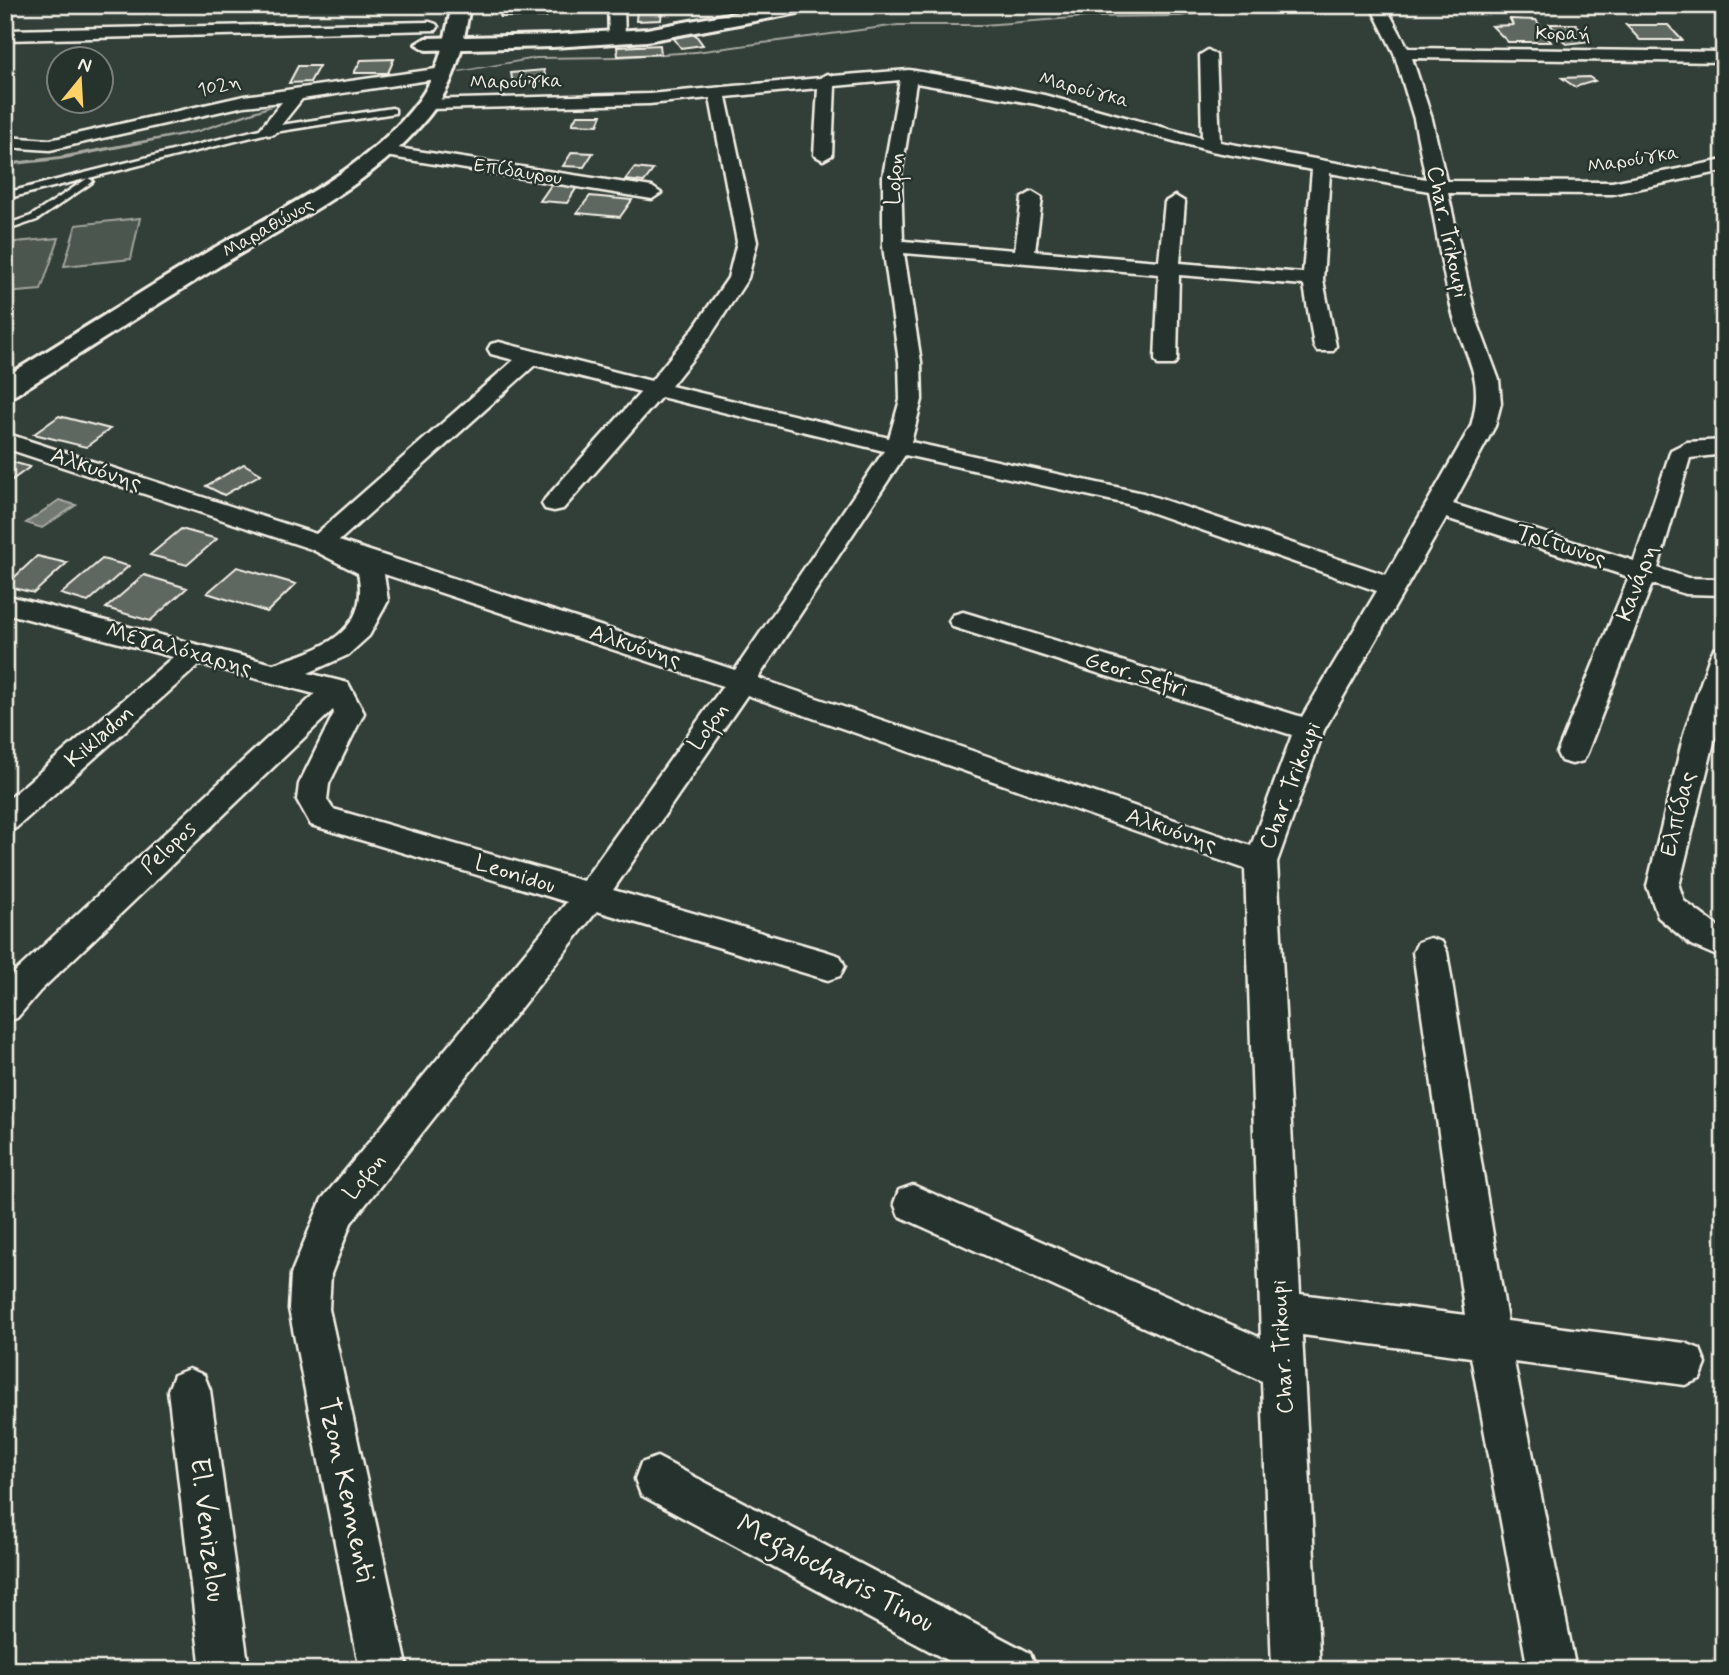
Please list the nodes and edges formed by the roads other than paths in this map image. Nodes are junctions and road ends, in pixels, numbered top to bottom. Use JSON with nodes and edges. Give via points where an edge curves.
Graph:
{"nodes":[{"id":1,"x":435,"y":5,"type":"edge"},
{"id":2,"x":461,"y":5,"type":"edge"},
{"id":3,"x":616,"y":5,"type":"edge"},
{"id":4,"x":809,"y":5,"type":"edge"},
{"id":5,"x":1377,"y":5,"type":"edge"},
{"id":6,"x":5,"y":35,"type":"edge"},
{"id":7,"x":428,"y":35,"type":"junction"},
{"id":8,"x":617,"y":38,"type":"junction"},
{"id":9,"x":453,"y":44,"type":"junction"},
{"id":10,"x":1402,"y":53,"type":"junction"},
{"id":11,"x":1208,"y":55,"type":"dead end"},
{"id":12,"x":1724,"y":57,"type":"edge"},
{"id":13,"x":443,"y":73,"type":"junction"},
{"id":14,"x":909,"y":75,"type":"junction"},
{"id":15,"x":414,"y":78,"type":"junction"},
{"id":16,"x":827,"y":79,"type":"junction"},
{"id":17,"x":718,"y":92,"type":"junction"},
{"id":18,"x":296,"y":95,"type":"junction"},
{"id":19,"x":427,"y":104,"type":"junction"},
{"id":20,"x":392,"y":111,"type":"junction"},
{"id":21,"x":268,"y":130,"type":"junction"},
{"id":22,"x":5,"y":142,"type":"edge"},
{"id":23,"x":1210,"y":146,"type":"junction"},
{"id":24,"x":384,"y":151,"type":"junction"},
{"id":25,"x":823,"y":155,"type":"dead end"},
{"id":26,"x":1724,"y":165,"type":"edge"},
{"id":27,"x":1321,"y":167,"type":"junction"},
{"id":28,"x":98,"y":174,"type":"junction"},
{"id":29,"x":1437,"y":187,"type":"junction"},
{"id":30,"x":652,"y":193,"type":"dead end"},
{"id":31,"x":5,"y":196,"type":"edge"},
{"id":32,"x":1032,"y":198,"type":"dead end"},
{"id":33,"x":1175,"y":202,"type":"dead end"},
{"id":34,"x":5,"y":228,"type":"edge"},
{"id":35,"x":893,"y":246,"type":"junction"},
{"id":36,"x":1024,"y":257,"type":"junction"},
{"id":37,"x":1169,"y":268,"type":"junction"},
{"id":38,"x":1313,"y":280,"type":"junction"},
{"id":39,"x":1325,"y":346,"type":"dead end"},
{"id":40,"x":499,"y":349,"type":"dead end"},
{"id":41,"x":529,"y":358,"type":"junction"},
{"id":42,"x":1166,"y":360,"type":"dead end"},
{"id":43,"x":5,"y":371,"type":"edge"},
{"id":44,"x":657,"y":388,"type":"junction"},
{"id":45,"x":5,"y":389,"type":"edge"},
{"id":46,"x":5,"y":440,"type":"edge"},
{"id":47,"x":898,"y":447,"type":"junction"},
{"id":48,"x":1724,"y":447,"type":"edge"},
{"id":49,"x":554,"y":504,"type":"dead end"},
{"id":50,"x":1439,"y":508,"type":"junction"},
{"id":51,"x":320,"y":544,"type":"junction"},
{"id":52,"x":1644,"y":572,"type":"junction"},
{"id":53,"x":1391,"y":586,"type":"junction"},
{"id":54,"x":1719,"y":591,"type":"edge"},
{"id":55,"x":16,"y":607,"type":"edge"},
{"id":56,"x":963,"y":621,"type":"dead end"},
{"id":57,"x":5,"y":629,"type":"edge"},
{"id":58,"x":194,"y":654,"type":"junction"},
{"id":59,"x":1724,"y":656,"type":"edge"},
{"id":60,"x":272,"y":674,"type":"junction"},
{"id":61,"x":741,"y":682,"type":"junction"},
{"id":62,"x":341,"y":697,"type":"junction"},
{"id":63,"x":1310,"y":730,"type":"junction"},
{"id":64,"x":1572,"y":753,"type":"dead end"},
{"id":65,"x":5,"y":820,"type":"edge"},
{"id":66,"x":1261,"y":862,"type":"junction"},
{"id":67,"x":589,"y":898,"type":"junction"},
{"id":68,"x":1724,"y":946,"type":"edge"},
{"id":69,"x":1430,"y":952,"type":"dead end"},
{"id":70,"x":828,"y":966,"type":"dead end"},
{"id":71,"x":5,"y":1008,"type":"edge"},
{"id":72,"x":914,"y":1203,"type":"dead end"},
{"id":73,"x":309,"y":1310,"type":"joint"},
{"id":74,"x":1282,"y":1312,"type":"junction"},
{"id":75,"x":1489,"y":1339,"type":"junction"},
{"id":76,"x":1685,"y":1364,"type":"dead end"},
{"id":77,"x":1285,"y":1370,"type":"junction"},
{"id":78,"x":189,"y":1390,"type":"dead end"},
{"id":79,"x":657,"y":1479,"type":"dead end"},
{"id":80,"x":225,"y":1670,"type":"edge"},
{"id":81,"x":384,"y":1670,"type":"edge"},
{"id":82,"x":1013,"y":1670,"type":"edge"},
{"id":83,"x":1296,"y":1670,"type":"edge"},
{"id":84,"x":1552,"y":1670,"type":"edge"}],
"edges":[{"from":1,"to":7,"type":"main road","name":"Μαραθώνος"},
{"from":2,"to":9,"type":"main road","name":"Μαραθώνος"},
{"from":3,"to":8,"type":"street"},
{"from":4,"to":8,"type":"main road"},
{"from":5,"to":10,"type":"street","name":"Char. Trikoupi"},
{"from":6,"to":7,"type":"street"},
{"from":7,"to":9,"type":"main road"},
{"from":7,"to":15,"type":"main road","name":"Μαραθώνος"},
{"from":8,"to":9,"type":"main road"},
{"from":9,"to":13,"type":"main road","name":"Μαραθώνος"},
{"from":10,"to":12,"type":"street","name":"Κοραή"},
{"from":10,"to":29,"type":"street","name":"Char. Trikoupi","via":[[1423,119]]},
{"from":11,"to":23,"type":"street"},
{"from":13,"to":15,"type":"street","name":"102η"},
{"from":13,"to":19,"type":"main road","name":"Μαραθώνος"},
{"from":14,"to":16,"type":"street","name":"Μαρούγκα"},
{"from":14,"to":23,"type":"street","name":"Μαρούγκα","via":[[1038,99]]},
{"from":14,"to":35,"type":"street","name":"Lofon","via":[[892,176]]},
{"from":15,"to":18,"type":"street","name":"102η"},
{"from":15,"to":20,"type":"main road","name":"Μαραθώνος"},
{"from":16,"to":17,"type":"street","name":"Μαρούγκα"},
{"from":16,"to":25,"type":"street"},
{"from":17,"to":19,"type":"street","name":"Μαρούγκα","via":[[615,101]]},
{"from":17,"to":44,"type":"street","via":[[747,242],[743,264],[708,322]]},
{"from":18,"to":21,"type":"street"},
{"from":18,"to":22,"type":"street","name":"102η","via":[[50,145]]},
{"from":19,"to":24,"type":"main road","name":"Μαραθώνος"},
{"from":20,"to":21,"type":"lane"},
{"from":20,"to":43,"type":"main road","name":"Μαραθώνος","via":[[357,148],[314,179]]},
{"from":21,"to":28,"type":"lane"},
{"from":23,"to":27,"type":"street","name":"Μαρούγκα"},
{"from":24,"to":30,"type":"street","name":"Επίδαυρου"},
{"from":24,"to":45,"type":"main road","name":"Μαραθώνος","via":[[310,204]]},
{"from":26,"to":29,"type":"street","name":"Μαρούγκα","via":[[1612,188]]},
{"from":27,"to":29,"type":"street","name":"Μαρούγκα"},
{"from":27,"to":38,"type":"street"},
{"from":28,"to":31,"type":"lane"},
{"from":28,"to":34,"type":"lane","via":[[34,218]]},
{"from":29,"to":50,"type":"street","name":"Char. Trikoupi","via":[[1465,318],[1488,380],[1489,403],[1483,426]]},
{"from":32,"to":36,"type":"street"},
{"from":33,"to":37,"type":"street"},
{"from":35,"to":36,"type":"street"},
{"from":35,"to":47,"type":"street","name":"Lofon","via":[[912,400]]},
{"from":36,"to":37,"type":"street"},
{"from":37,"to":38,"type":"street"},
{"from":37,"to":42,"type":"street"},
{"from":38,"to":39,"type":"street"},
{"from":40,"to":41,"type":"street"},
{"from":41,"to":44,"type":"street"},
{"from":41,"to":51,"type":"street"},
{"from":44,"to":47,"type":"street"},
{"from":44,"to":49,"type":"street"},
{"from":46,"to":51,"type":"street","name":"Αλκυόνης"},
{"from":47,"to":53,"type":"street","via":[[1134,498]]},
{"from":47,"to":61,"type":"street","name":"Lofon"},
{"from":48,"to":52,"type":"street","name":"Κανάρη","via":[[1687,449],[1679,455]]},
{"from":50,"to":52,"type":"street","name":"Τρίτωνος"},
{"from":50,"to":53,"type":"street","name":"Char. Trikoupi"},
{"from":51,"to":60,"type":"street","via":[[370,569],[375,597],[372,607],[361,629],[344,646]]},
{"from":51,"to":61,"type":"street","name":"Αλκυόνης"},
{"from":52,"to":54,"type":"street","name":"Τρίτωνος"},
{"from":52,"to":64,"type":"street","name":"Κανάρη"},
{"from":53,"to":63,"type":"street","name":"Char. Trikoupi"},
{"from":55,"to":57,"type":"street"},
{"from":55,"to":58,"type":"street","name":"Μεγαλόχαρης"},
{"from":56,"to":63,"type":"street","name":"Geor. Sefiri"},
{"from":58,"to":60,"type":"street","name":"Μεγαλόχαρης"},
{"from":58,"to":65,"type":"street","name":"Kikladon"},
{"from":59,"to":68,"type":"street","name":"Ελπίδας","via":[[1700,730],[1663,886],[1670,908],[1703,936]]},
{"from":60,"to":62,"type":"street","name":"Μεγαλόχαρης"},
{"from":61,"to":66,"type":"street","name":"Αλκυόνης"},
{"from":61,"to":67,"type":"street","name":"Lofon"},
{"from":62,"to":67,"type":"street","name":"Leonidou","via":[[349,713],[314,784],[312,800],[322,817]]},
{"from":62,"to":71,"type":"street","name":"Pelopos","via":[[28,981]]},
{"from":63,"to":66,"type":"street","name":"Char. Trikoupi"},
{"from":66,"to":74,"type":"street","name":"Char. Trikoupi"},
{"from":67,"to":70,"type":"street","name":"Leonidou"},
{"from":67,"to":73,"type":"street","name":"Lofon","via":[[336,1212],[311,1275]]},
{"from":69,"to":75,"type":"street"},
{"from":72,"to":77,"type":"street"},
{"from":73,"to":81,"type":"street","name":"Tzon Kennenti"},
{"from":74,"to":75,"type":"street"},
{"from":74,"to":77,"type":"street","name":"Char. Trikoupi"},
{"from":75,"to":76,"type":"street"},
{"from":75,"to":84,"type":"street"},
{"from":77,"to":83,"type":"street","name":"Char. Trikoupi"},
{"from":78,"to":80,"type":"street","name":"El. Venizelou"},
{"from":79,"to":82,"type":"street","name":"Megalocharis Tinou"}]}
